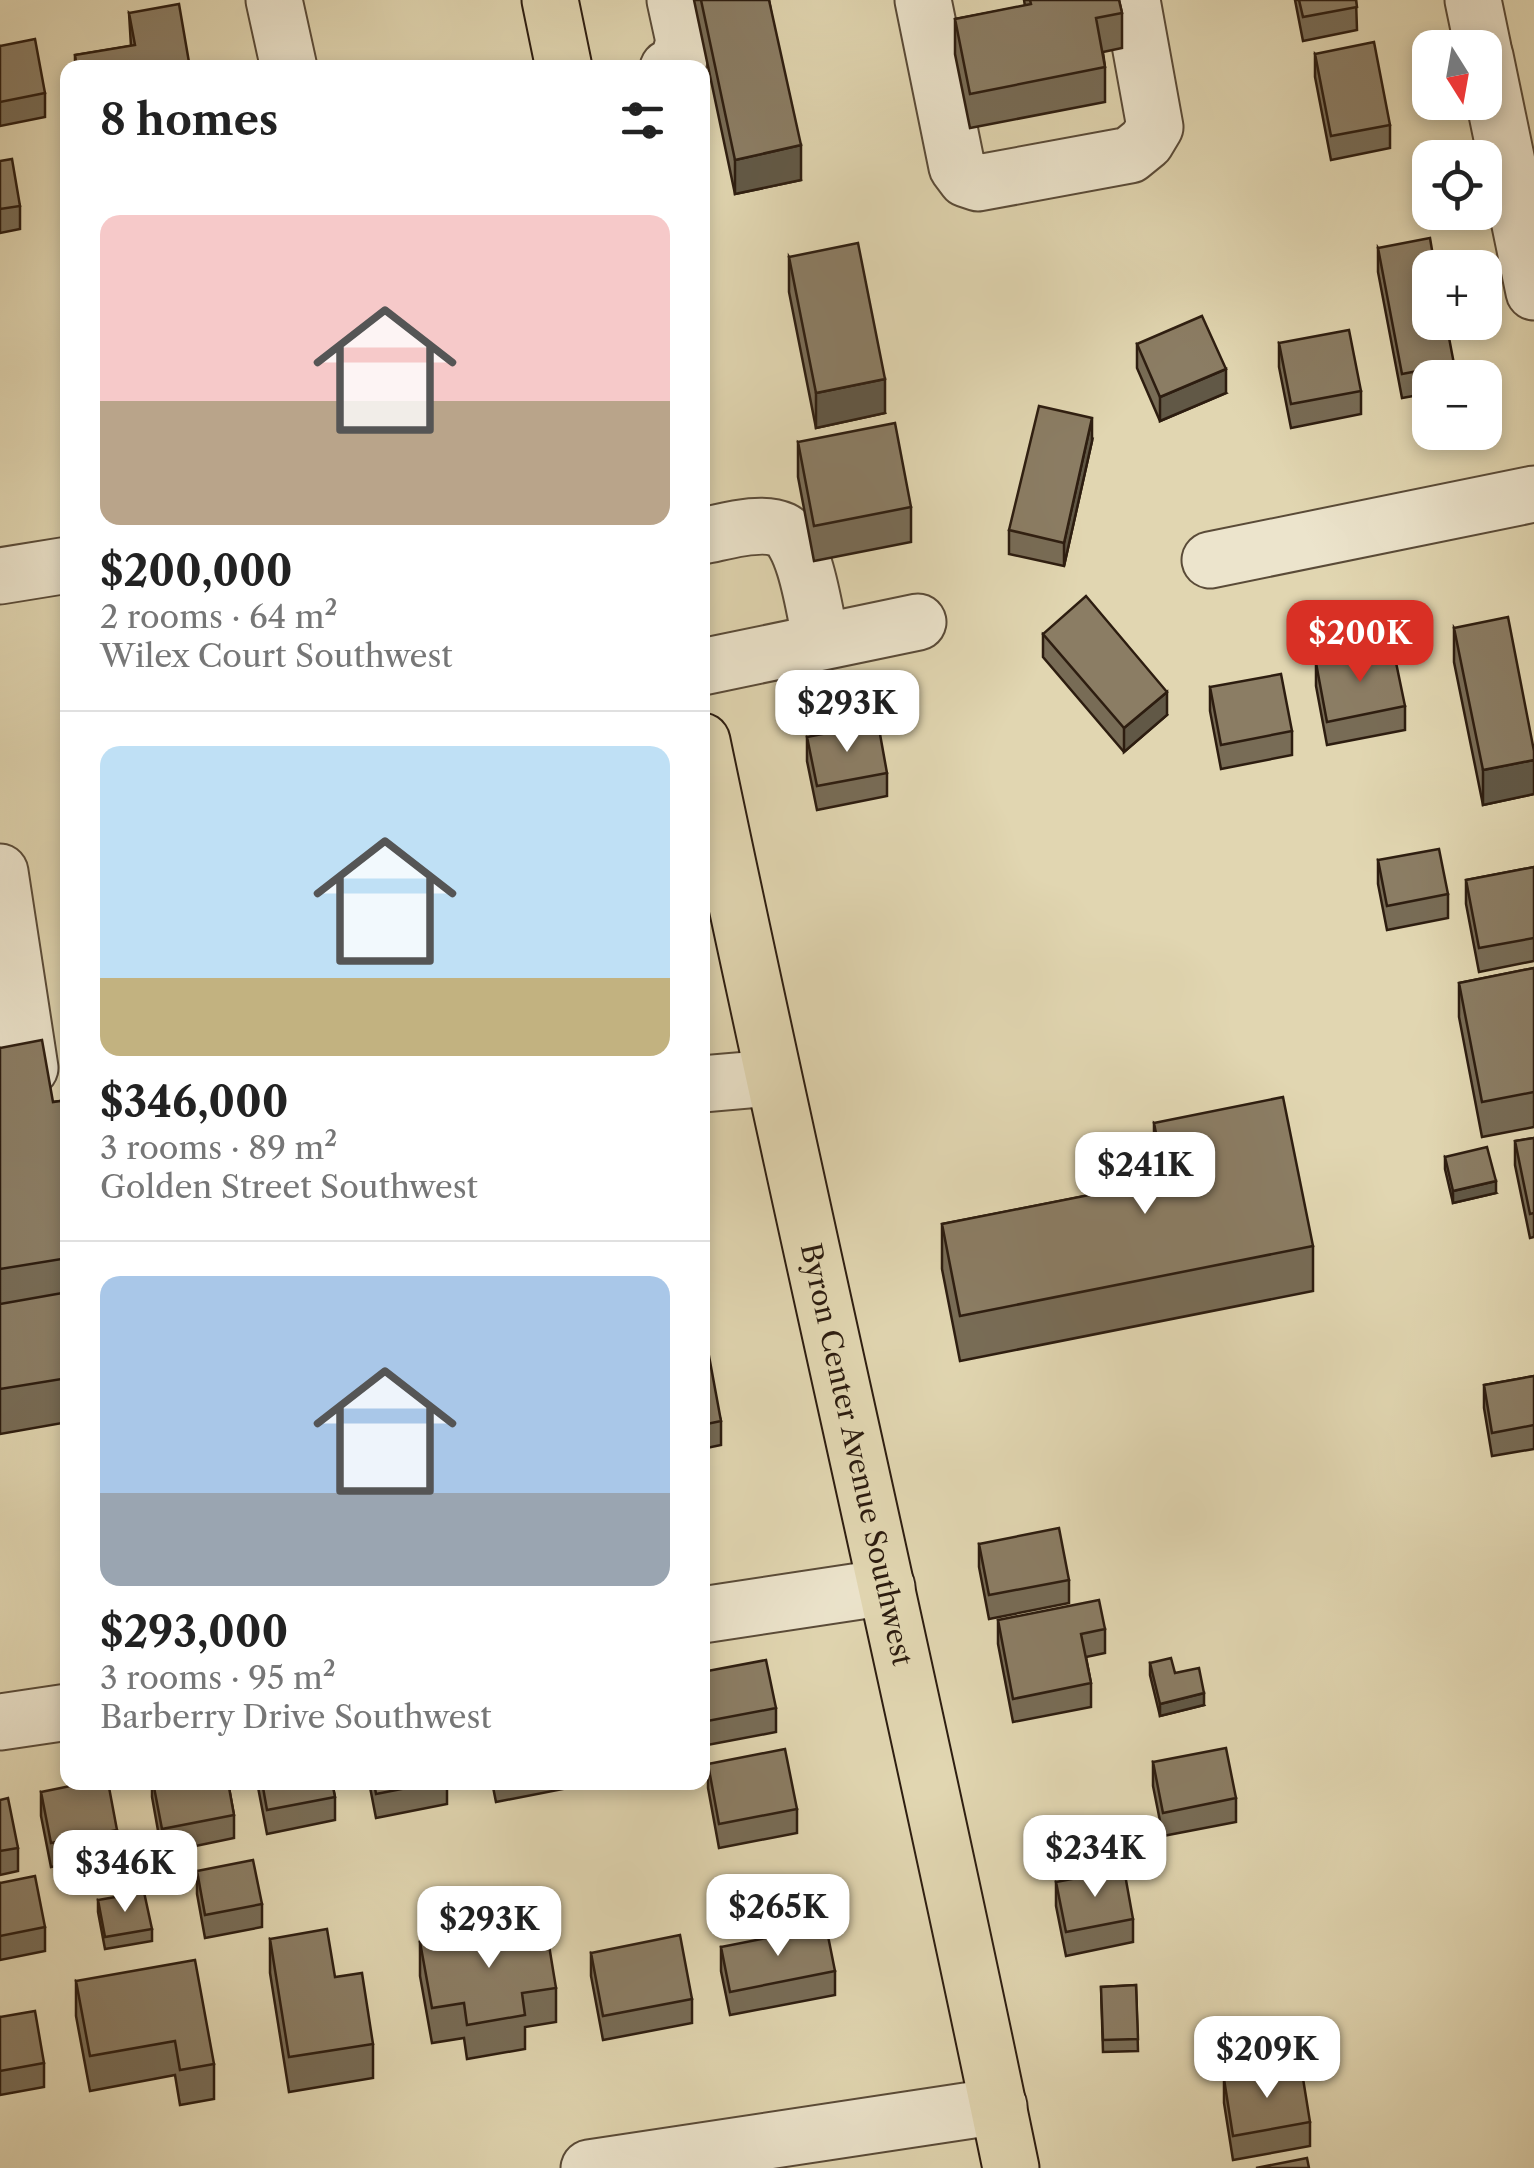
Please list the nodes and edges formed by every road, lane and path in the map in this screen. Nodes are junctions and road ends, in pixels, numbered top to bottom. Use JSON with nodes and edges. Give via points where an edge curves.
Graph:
{"nodes":[{"id":1,"x":274,"y":0,"type":"edge"},
{"id":2,"x":550,"y":0,"type":"edge"},
{"id":3,"x":676,"y":0,"type":"edge"},
{"id":4,"x":923,"y":0,"type":"edge"},
{"id":5,"x":1132,"y":0,"type":"edge"},
{"id":6,"x":1474,"y":0,"type":"edge"},
{"id":7,"x":1480,"y":30,"type":"edge"},
{"id":8,"x":288,"y":60,"type":"edge"},
{"id":9,"x":562,"y":60,"type":"edge"},
{"id":10,"x":679,"y":60,"type":"edge"},
{"id":11,"x":1498,"y":120,"type":"edge"},
{"id":12,"x":1534,"y":292,"type":"edge"},
{"id":13,"x":1534,"y":494,"type":"edge"},
{"id":14,"x":710,"y":535,"type":"edge"},
{"id":15,"x":1210,"y":560,"type":"dead end"},
{"id":16,"x":60,"y":565,"type":"edge"},
{"id":17,"x":0,"y":576,"type":"edge"},
{"id":18,"x":918,"y":622,"type":"dead end"},
{"id":19,"x":821,"y":642,"type":"junction"},
{"id":20,"x":710,"y":665,"type":"edge"},
{"id":21,"x":710,"y":779,"type":"edge"},
{"id":22,"x":0,"y":872,"type":"edge"},
{"id":23,"x":32,"y":1068,"type":"edge"},
{"id":24,"x":772,"y":1078,"type":"junction"},
{"id":25,"x":710,"y":1083,"type":"edge"},
{"id":26,"x":887,"y":1587,"type":"junction"},
{"id":27,"x":710,"y":1614,"type":"edge"},
{"id":28,"x":60,"y":1713,"type":"edge"},
{"id":29,"x":0,"y":1722,"type":"edge"},
{"id":30,"x":999,"y":2106,"type":"junction"},
{"id":31,"x":660,"y":2163,"type":"edge"},
{"id":32,"x":589,"y":2168,"type":"edge"},
{"id":33,"x":1012,"y":2168,"type":"edge"}],
"edges":[{"from":1,"to":8,"type":"street"},
{"from":2,"to":9,"type":"main road"},
{"from":3,"to":10,"type":"street","via":[[684,40]]},
{"from":4,"to":5,"type":"street","via":[[956,166],[978,183],[1130,155],[1146,142],[1155,126]]},
{"from":6,"to":7,"type":"street"},
{"from":11,"to":12,"type":"street"},
{"from":13,"to":15,"type":"street"},
{"from":14,"to":19,"type":"street","via":[[780,528],[792,538]]},
{"from":16,"to":17,"type":"street"},
{"from":18,"to":19,"type":"street"},
{"from":19,"to":20,"type":"street"},
{"from":21,"to":24,"type":"main road","name":"Byron Center Avenue Southwest"},
{"from":22,"to":23,"type":"street"},
{"from":24,"to":25,"type":"street"},
{"from":24,"to":26,"type":"main road","name":"Byron Center Avenue Southwest"},
{"from":26,"to":27,"type":"street"},
{"from":26,"to":30,"type":"main road","name":"Byron Center Avenue Southwest"},
{"from":28,"to":29,"type":"street"},
{"from":30,"to":31,"type":"street"},
{"from":30,"to":33,"type":"main road","name":"Byron Center Avenue Southwest"},
{"from":31,"to":32,"type":"street"}]}
